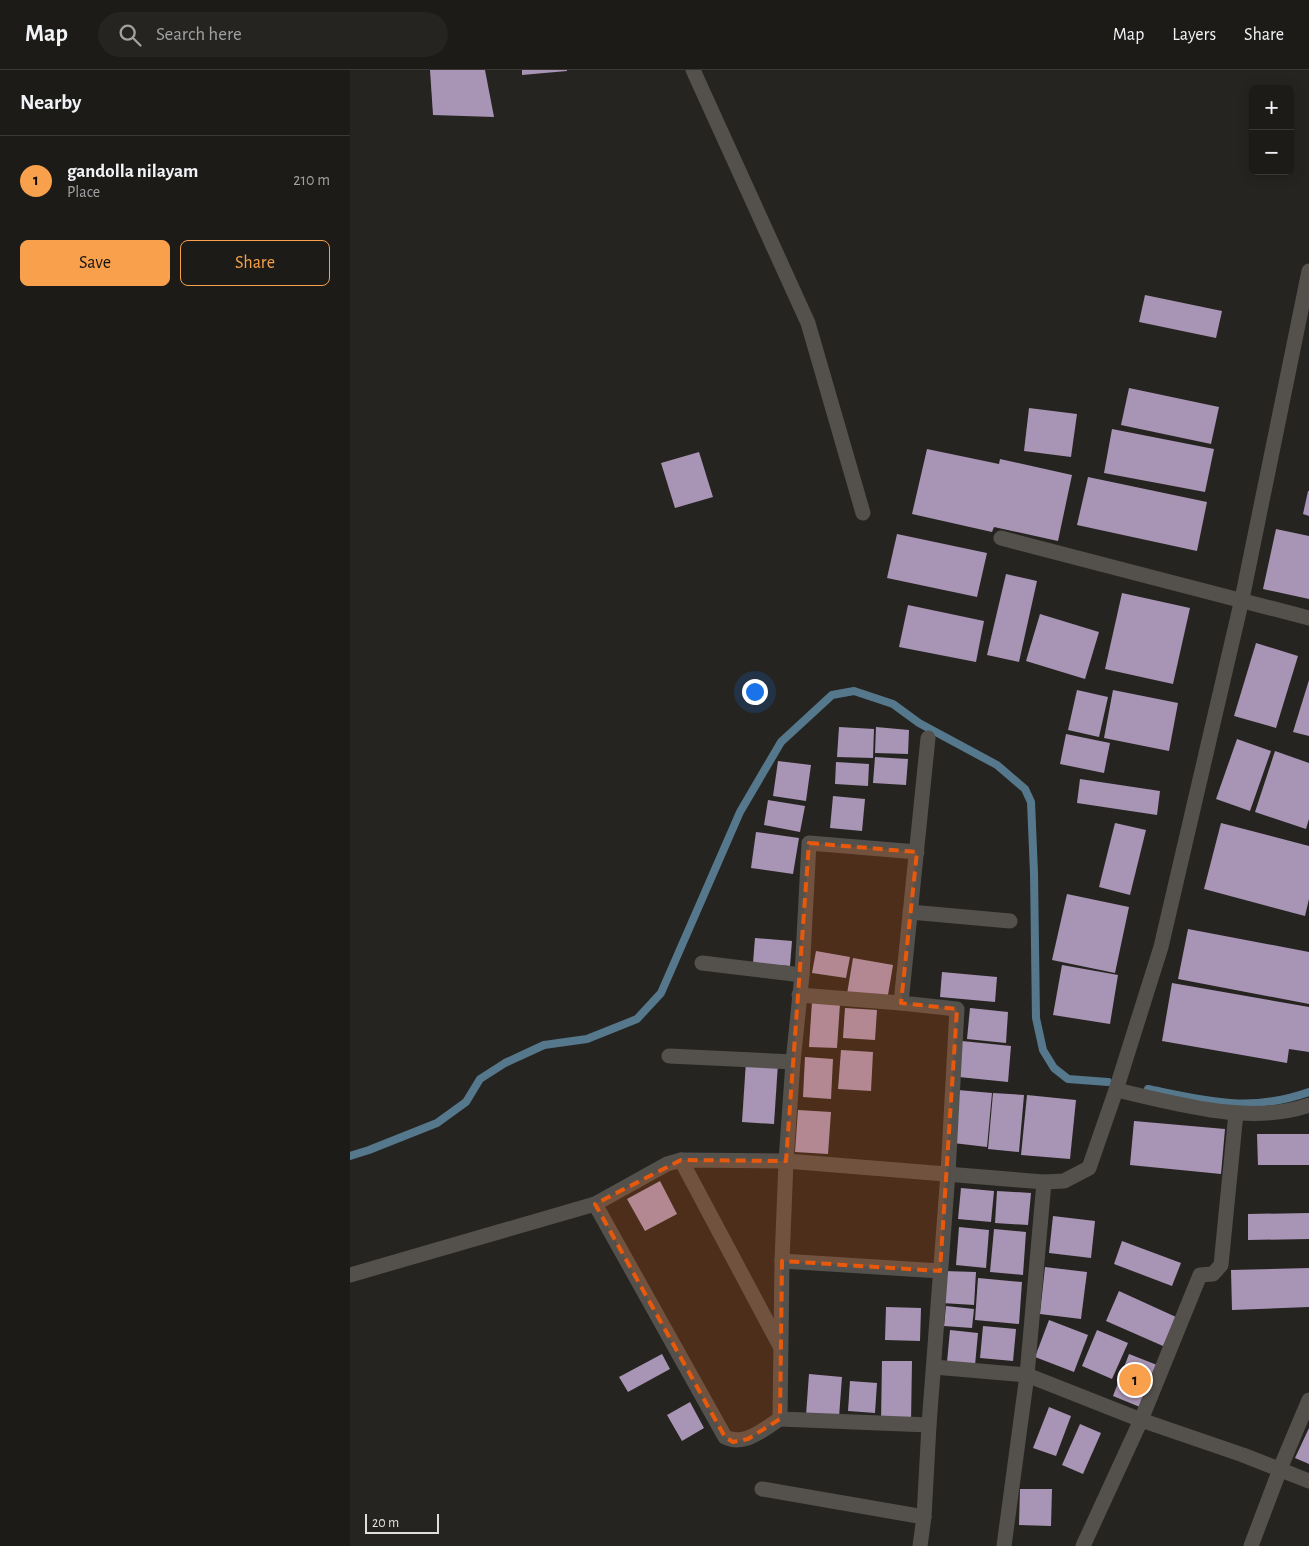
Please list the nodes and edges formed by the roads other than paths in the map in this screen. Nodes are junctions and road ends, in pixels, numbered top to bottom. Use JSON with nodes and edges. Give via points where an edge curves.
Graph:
{"nodes":[{"id":1,"x":693,"y":70,"type":"edge"},
{"id":2,"x":1309,"y":271,"type":"edge"},
{"id":3,"x":863,"y":513,"type":"dead end"},
{"id":4,"x":1001,"y":538,"type":"dead end"},
{"id":5,"x":1242,"y":599,"type":"junction"},
{"id":6,"x":1309,"y":618,"type":"edge"},
{"id":7,"x":928,"y":738,"type":"dead end"},
{"id":8,"x":917,"y":852,"type":"junction"},
{"id":9,"x":910,"y":912,"type":"junction"},
{"id":10,"x":1010,"y":921,"type":"dead end"},
{"id":11,"x":702,"y":962,"type":"dead end"},
{"id":12,"x":802,"y":975,"type":"junction"},
{"id":13,"x":799,"y":995,"type":"junction"},
{"id":14,"x":901,"y":1003,"type":"junction"},
{"id":15,"x":669,"y":1056,"type":"dead end"},
{"id":16,"x":793,"y":1062,"type":"junction"},
{"id":17,"x":1116,"y":1090,"type":"junction"},
{"id":18,"x":1309,"y":1105,"type":"edge"},
{"id":19,"x":1236,"y":1113,"type":"junction"},
{"id":20,"x":681,"y":1160,"type":"junction"},
{"id":21,"x":786,"y":1161,"type":"junction"},
{"id":22,"x":948,"y":1173,"type":"junction"},
{"id":23,"x":1044,"y":1182,"type":"junction"},
{"id":24,"x":595,"y":1204,"type":"junction"},
{"id":25,"x":782,"y":1260,"type":"junction"},
{"id":26,"x":940,"y":1271,"type":"junction"},
{"id":27,"x":350,"y":1275,"type":"edge"},
{"id":28,"x":780,"y":1348,"type":"junction"},
{"id":29,"x":934,"y":1367,"type":"junction"},
{"id":30,"x":1027,"y":1375,"type":"junction"},
{"id":31,"x":1309,"y":1400,"type":"edge"},
{"id":32,"x":780,"y":1419,"type":"junction"},
{"id":33,"x":1142,"y":1420,"type":"junction"},
{"id":34,"x":929,"y":1425,"type":"junction"},
{"id":35,"x":1281,"y":1469,"type":"junction"},
{"id":36,"x":1309,"y":1481,"type":"edge"},
{"id":37,"x":762,"y":1489,"type":"dead end"},
{"id":38,"x":924,"y":1517,"type":"junction"},
{"id":39,"x":920,"y":1546,"type":"edge"},
{"id":40,"x":1004,"y":1546,"type":"edge"},
{"id":41,"x":1084,"y":1546,"type":"edge"},
{"id":42,"x":1251,"y":1546,"type":"edge"}],
"edges":[{"from":1,"to":3,"type":"street","via":[[808,323]]},
{"from":2,"to":5,"type":"street"},
{"from":4,"to":5,"type":"street"},
{"from":5,"to":6,"type":"street"},
{"from":5,"to":17,"type":"street","via":[[1161,947]]},
{"from":7,"to":8,"type":"street"},
{"from":8,"to":9,"type":"street"},
{"from":8,"to":12,"type":"street","via":[[809,842]]},
{"from":9,"to":10,"type":"street"},
{"from":9,"to":14,"type":"street"},
{"from":11,"to":12,"type":"street"},
{"from":12,"to":13,"type":"street"},
{"from":13,"to":14,"type":"street"},
{"from":13,"to":16,"type":"street"},
{"from":14,"to":22,"type":"street","via":[[957,1009]]},
{"from":15,"to":16,"type":"street"},
{"from":16,"to":21,"type":"street"},
{"from":17,"to":19,"type":"street"},
{"from":17,"to":23,"type":"street","via":[[1089,1168],[1064,1181]]},
{"from":18,"to":19,"type":"street","via":[[1270,1114]]},
{"from":19,"to":33,"type":"street","via":[[1221,1265],[1213,1274],[1200,1275]]},
{"from":20,"to":21,"type":"street"},
{"from":20,"to":24,"type":"street","via":[[667,1164]]},
{"from":20,"to":28,"type":"street"},
{"from":21,"to":22,"type":"street"},
{"from":21,"to":25,"type":"street"},
{"from":22,"to":23,"type":"street"},
{"from":22,"to":26,"type":"street"},
{"from":23,"to":30,"type":"street"},
{"from":24,"to":27,"type":"street"},
{"from":24,"to":32,"type":"street","via":[[725,1438],[733,1442],[748,1439]]},
{"from":25,"to":26,"type":"street"},
{"from":25,"to":28,"type":"street"},
{"from":26,"to":29,"type":"street"},
{"from":28,"to":32,"type":"street"},
{"from":29,"to":30,"type":"street"},
{"from":29,"to":34,"type":"street"},
{"from":30,"to":33,"type":"street"},
{"from":30,"to":40,"type":"street"},
{"from":31,"to":35,"type":"street"},
{"from":32,"to":34,"type":"street"},
{"from":33,"to":35,"type":"street"},
{"from":33,"to":41,"type":"street"},
{"from":34,"to":38,"type":"street"},
{"from":35,"to":36,"type":"street"},
{"from":35,"to":42,"type":"street"},
{"from":37,"to":38,"type":"street"},
{"from":38,"to":39,"type":"street"}]}
